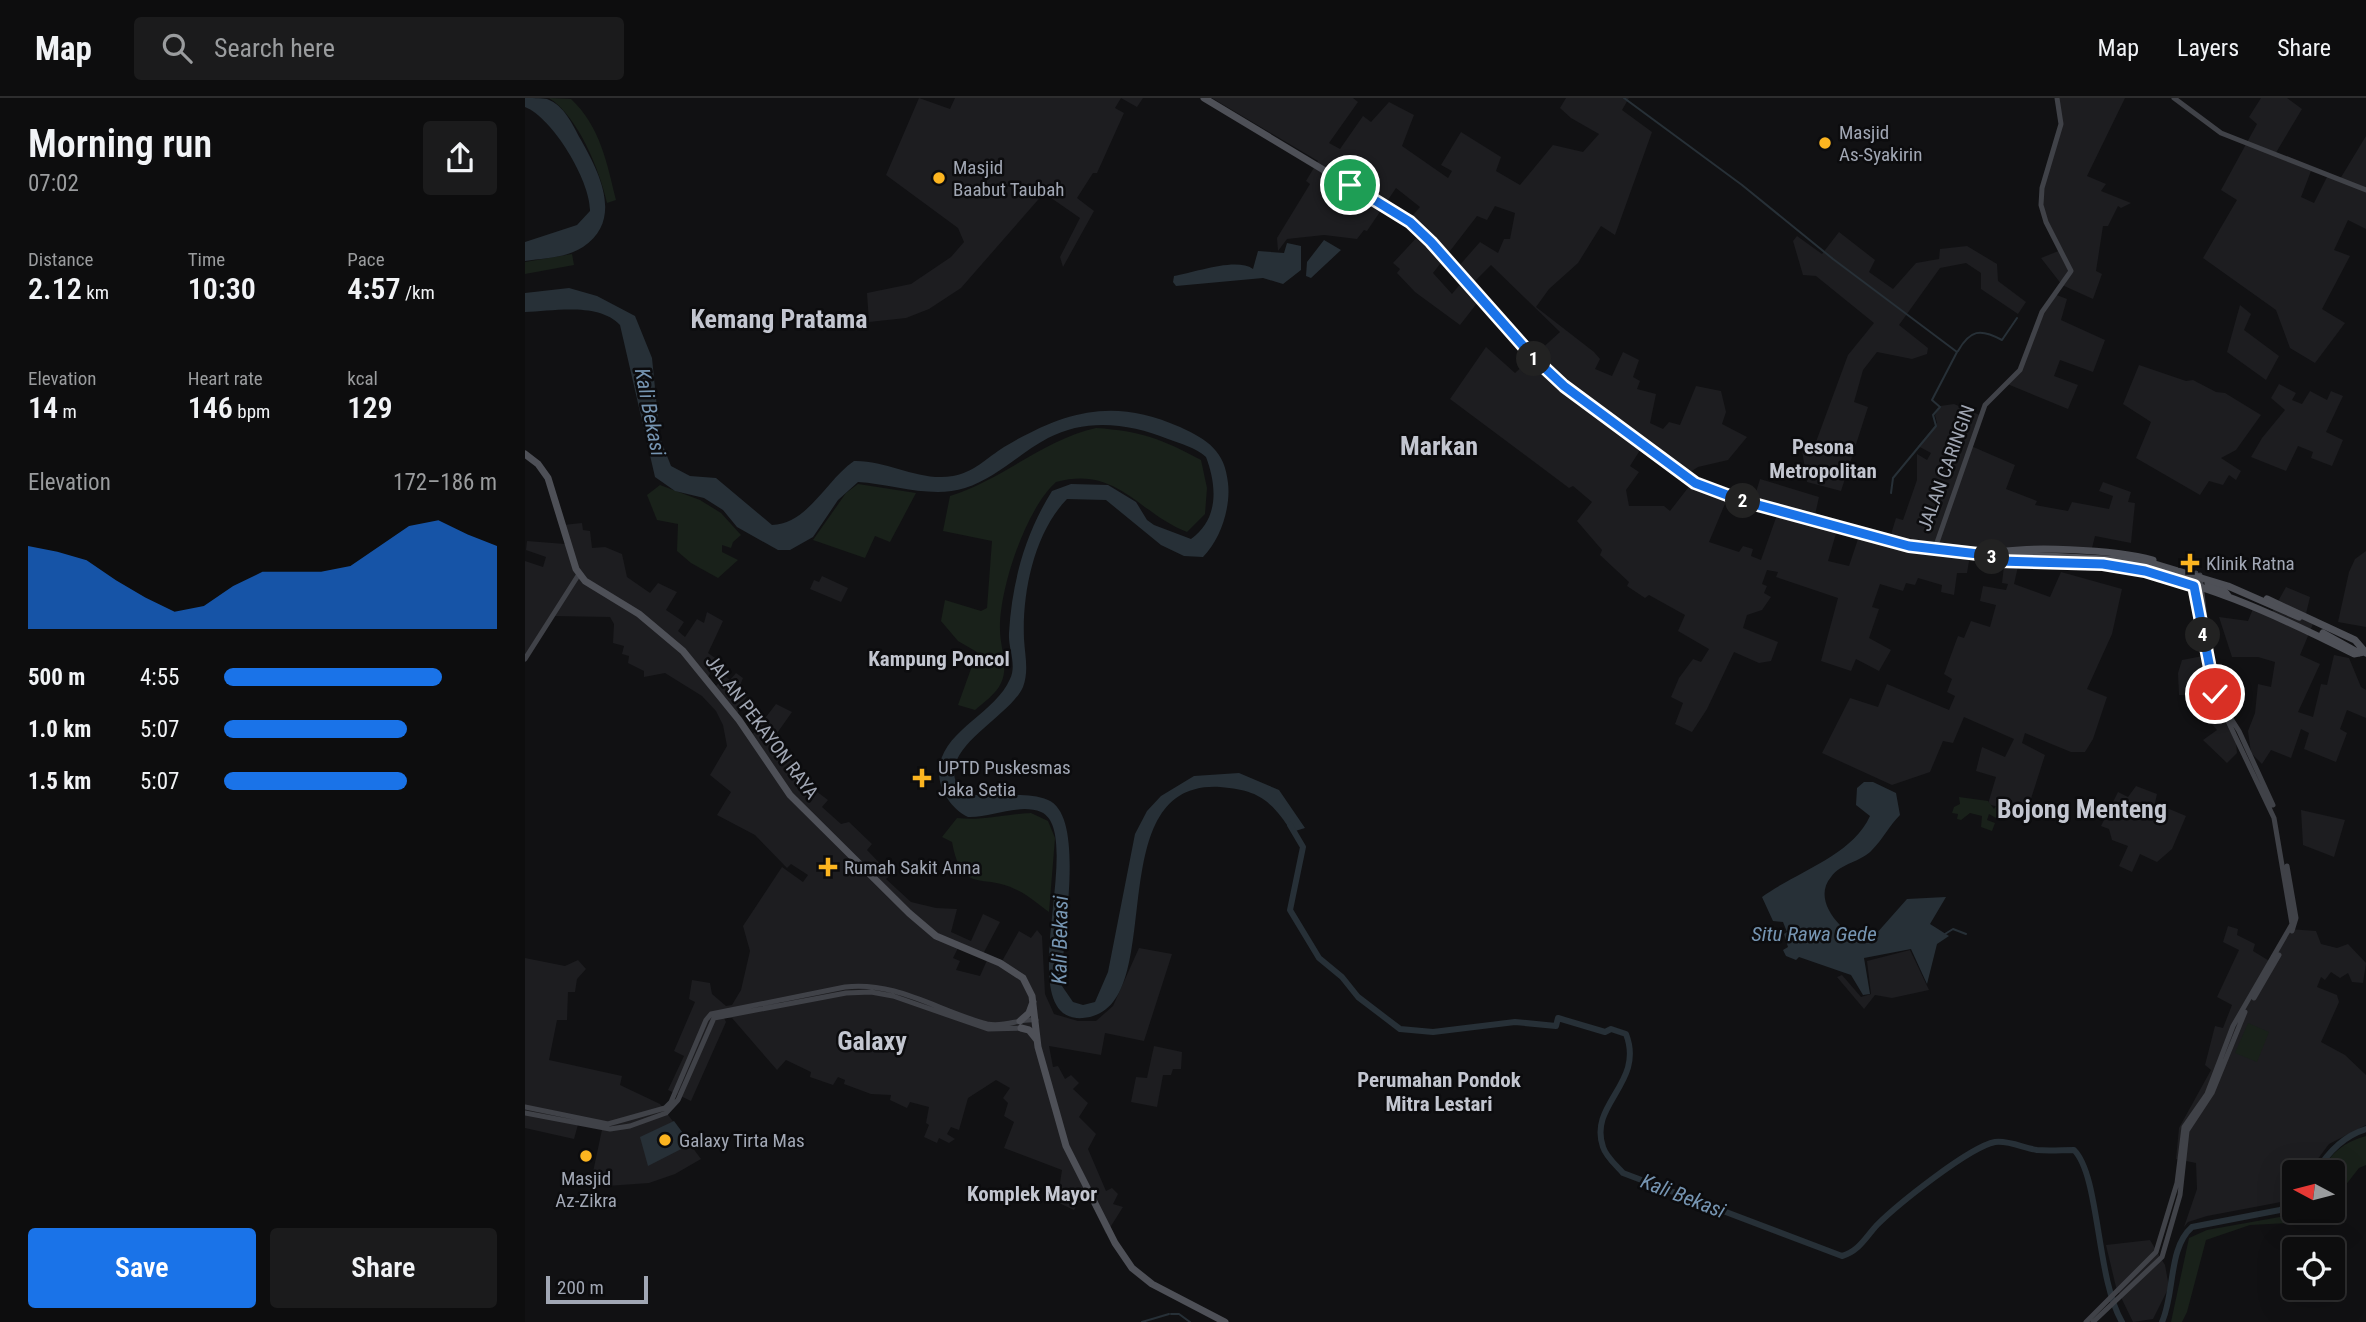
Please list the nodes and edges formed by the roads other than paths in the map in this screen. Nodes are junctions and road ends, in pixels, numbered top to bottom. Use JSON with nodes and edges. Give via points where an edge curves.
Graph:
{"nodes":[{"id":1,"x":1204,"y":98,"type":"edge"},
{"id":2,"x":2057,"y":98,"type":"edge"},
{"id":3,"x":2174,"y":98,"type":"edge"},
{"id":4,"x":2366,"y":190,"type":"edge"},
{"id":5,"x":525,"y":454,"type":"edge"},
{"id":6,"x":1934,"y":551,"type":"junction"},
{"id":7,"x":1988,"y":555,"type":"junction"},
{"id":8,"x":2141,"y":557,"type":"junction"},
{"id":9,"x":2141,"y":569,"type":"junction"},
{"id":10,"x":579,"y":575,"type":"junction"},
{"id":11,"x":2197,"y":580,"type":"junction"},
{"id":12,"x":2363,"y":651,"type":"edge"},
{"id":13,"x":525,"y":659,"type":"edge"},
{"id":14,"x":1033,"y":1002,"type":"junction"},
{"id":15,"x":1037,"y":1023,"type":"junction"},
{"id":16,"x":1023,"y":1024,"type":"junction"},
{"id":17,"x":1038,"y":1041,"type":"junction"},
{"id":18,"x":525,"y":1107,"type":"edge"},
{"id":19,"x":525,"y":1113,"type":"edge"},
{"id":20,"x":551,"y":1115,"type":"junction"},
{"id":21,"x":2117,"y":1294,"type":"junction"},
{"id":22,"x":2091,"y":1321,"type":"edge"},
{"id":23,"x":1224,"y":1322,"type":"edge"}],
"edges":[{"from":1,"to":6,"type":"main road","via":[[1410,222],[1542,367],[1695,483],[1743,501]]},
{"from":2,"to":6,"type":"main road","name":"JALAN CARINGIN","via":[[2061,124],[2041,205],[2071,271],[2042,312],[2020,370],[1985,405]]},
{"from":3,"to":4,"type":"main road","via":[[2221,133]]},
{"from":5,"to":10,"type":"main road","via":[[547,475]]},
{"from":6,"to":7,"type":"main road"},
{"from":7,"to":8,"type":"main road","via":[[2005,549]]},
{"from":7,"to":9,"type":"main road","via":[[1999,561]]},
{"from":7,"to":12,"type":"main road","bridge":true,"via":[[2145,561],[2228,586]]},
{"from":8,"to":9,"type":"main road"},
{"from":8,"to":11,"type":"main road"},
{"from":9,"to":11,"type":"main road"},
{"from":10,"to":13,"type":"main road"},
{"from":10,"to":14,"type":"main road","name":"JALAN PEKAYON RAYA","via":[[639,614],[683,651],[739,720],[790,795],[909,914],[936,936],[1015,971],[1026,982]]},
{"from":11,"to":12,"type":"main road","via":[[2287,607],[2355,640]]},
{"from":11,"to":12,"type":"main road","via":[[2354,654]]},
{"from":11,"to":21,"type":"main road","via":[[2219,706],[2278,830],[2292,924],[2233,1032],[2207,1094],[2184,1127],[2171,1212],[2153,1257]]},
{"from":14,"to":15,"type":"main road","name":"JALAN PEKAYON RAYA"},
{"from":14,"to":16,"type":"main road"},
{"from":15,"to":16,"type":"main road"},
{"from":15,"to":17,"type":"main road","name":"JALAN PEKAYON RAYA"},
{"from":16,"to":17,"type":"main road"},
{"from":16,"to":20,"type":"main road","via":[[975,1022],[878,985],[845,987],[723,1013],[710,1021],[678,1100],[666,1113],[620,1129],[602,1129]]},
{"from":17,"to":23,"type":"main road","name":"JALAN PEKAYON RAYA","via":[[1069,1155],[1123,1257],[1152,1284]]},
{"from":18,"to":20,"type":"main road"},
{"from":19,"to":20,"type":"main road"},
{"from":21,"to":22,"type":"main road"},
{"from":21,"to":22,"type":"main road","via":[[2100,1306]]}]}
